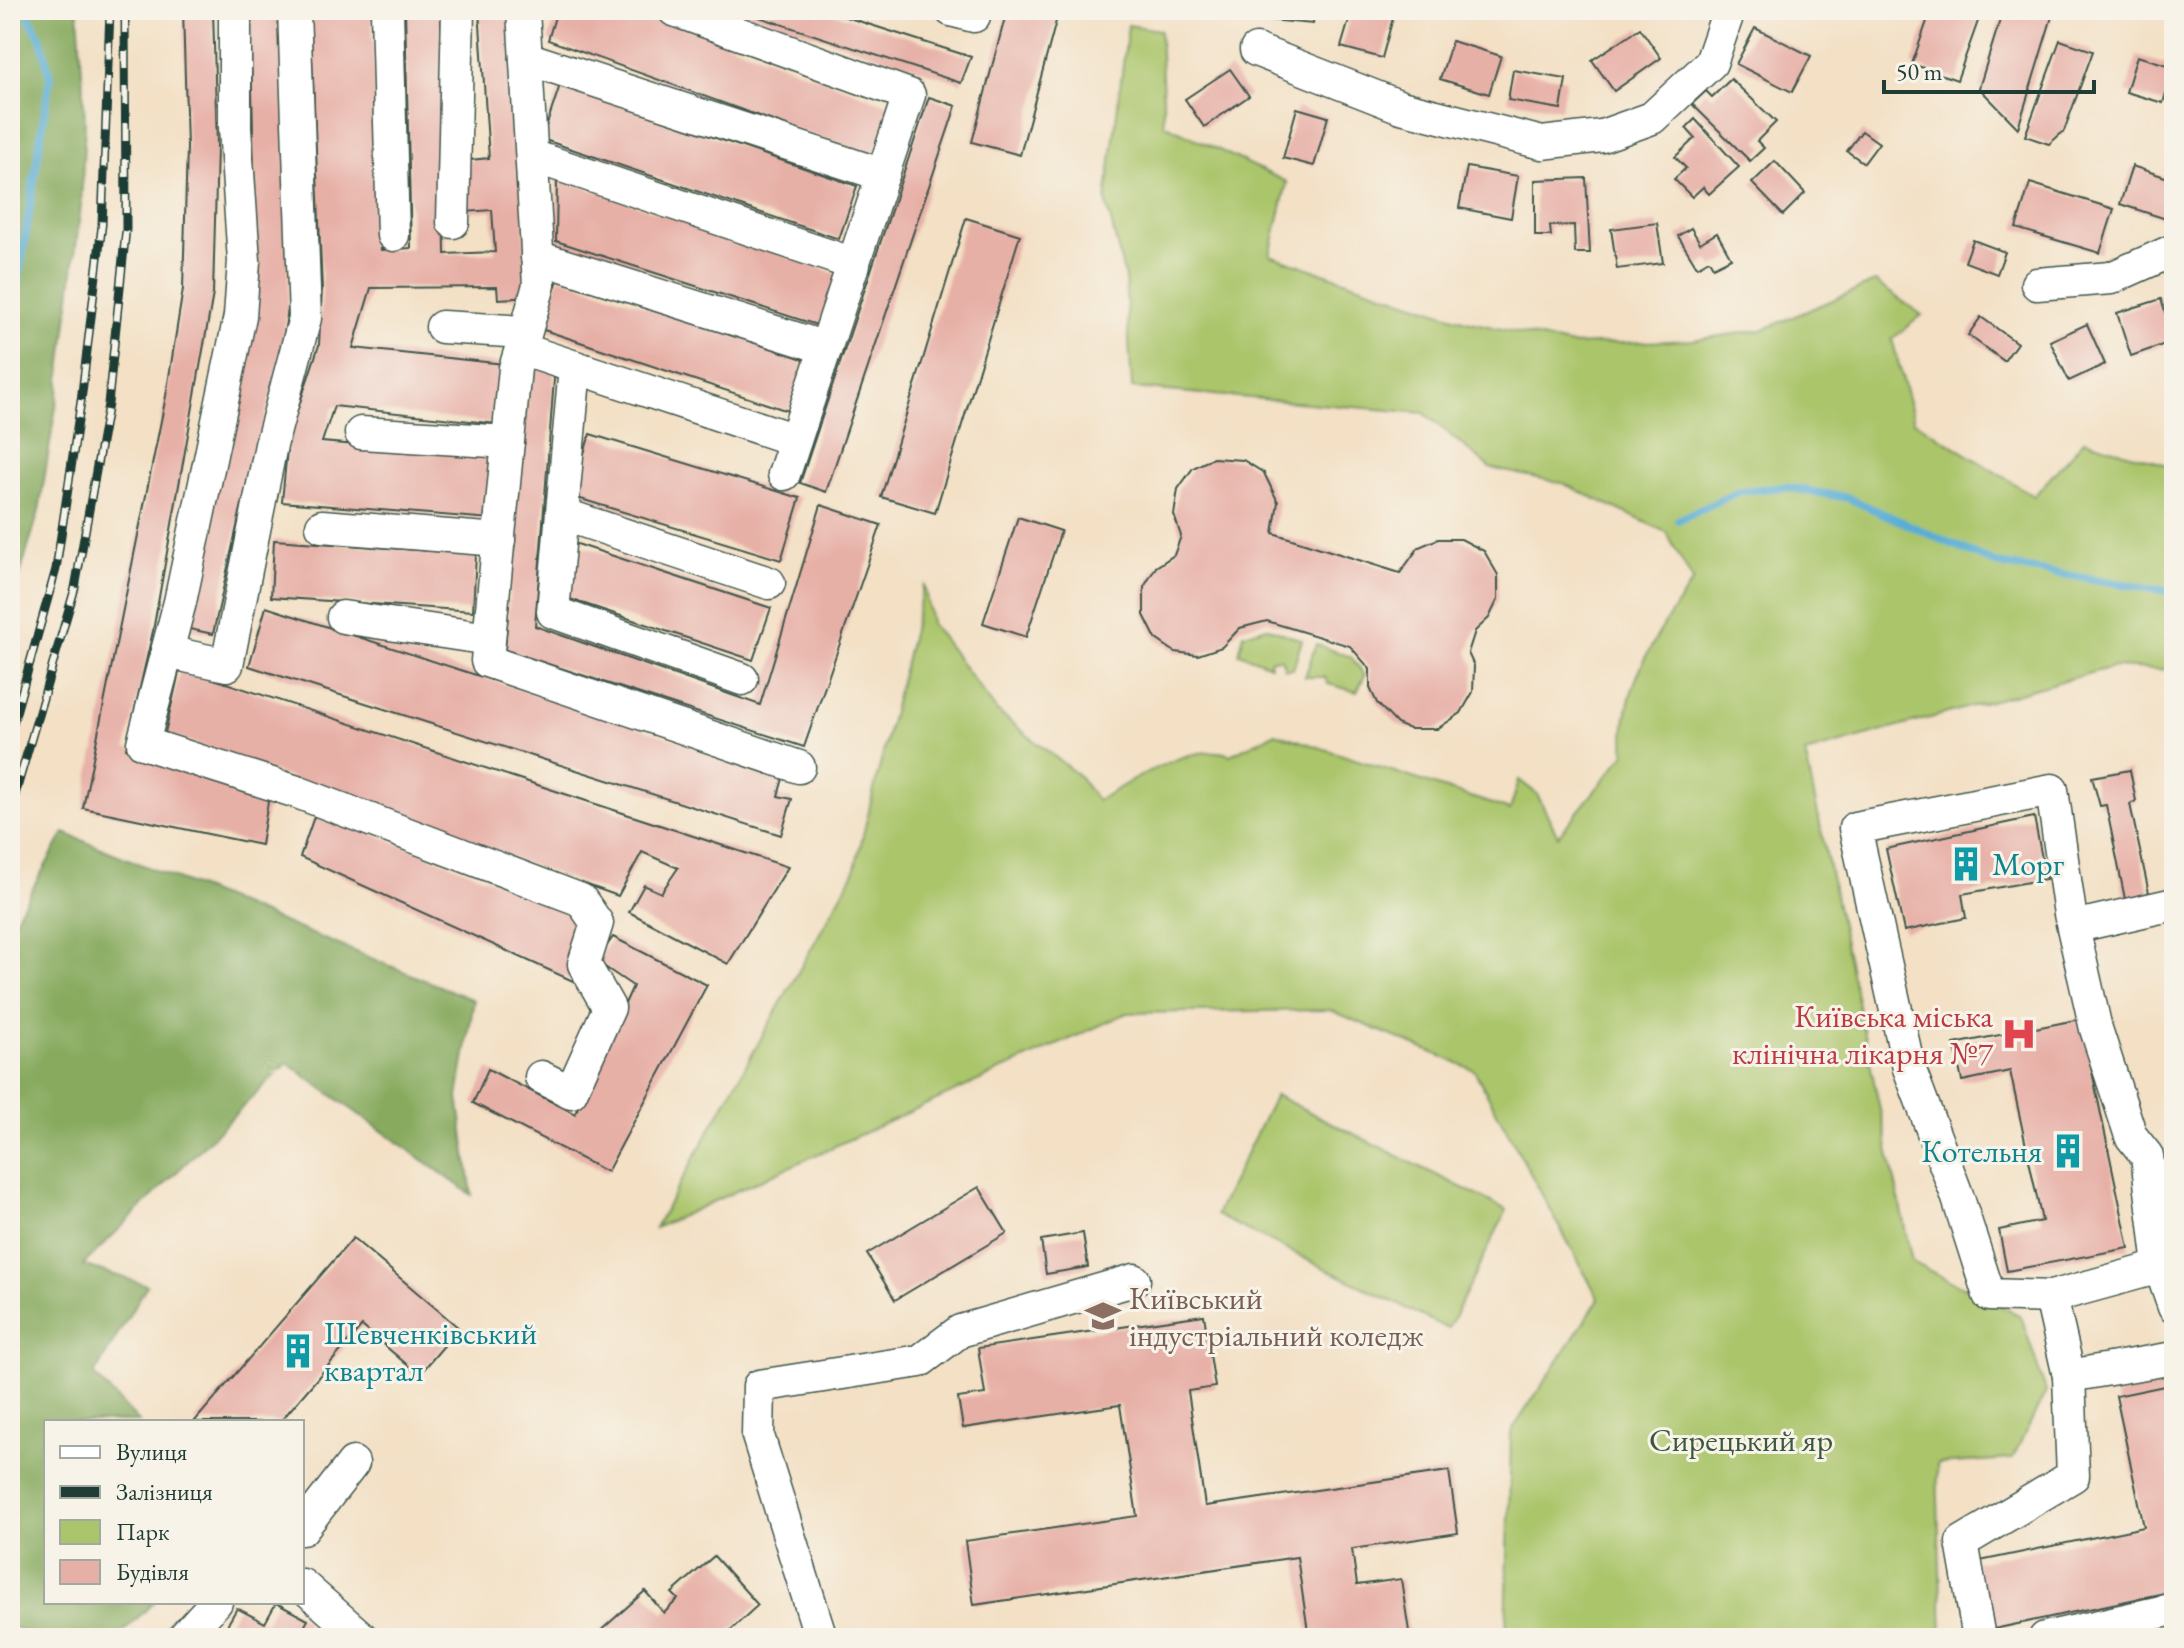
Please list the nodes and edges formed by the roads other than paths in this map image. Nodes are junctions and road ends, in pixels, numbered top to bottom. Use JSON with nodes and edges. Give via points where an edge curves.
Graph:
{"nodes":[{"id":1,"x":235,"y":10,"type":"edge"},
{"id":2,"x":294,"y":10,"type":"edge"},
{"id":3,"x":387,"y":10,"type":"edge"},
{"id":4,"x":458,"y":10,"type":"edge"},
{"id":5,"x":523,"y":10,"type":"edge"},
{"id":6,"x":674,"y":10,"type":"edge"},
{"id":7,"x":1729,"y":10,"type":"edge"},
{"id":8,"x":1256,"y":50,"type":"dead end"},
{"id":9,"x":526,"y":58,"type":"junction"},
{"id":10,"x":532,"y":156,"type":"junction"},
{"id":11,"x":883,"y":175,"type":"junction"},
{"id":12,"x":453,"y":222,"type":"dead end"},
{"id":13,"x":393,"y":235,"type":"dead end"},
{"id":14,"x":2174,"y":250,"type":"edge"},
{"id":15,"x":537,"y":257,"type":"junction"},
{"id":16,"x":854,"y":264,"type":"junction"},
{"id":17,"x":2037,"y":284,"type":"dead end"},
{"id":18,"x":442,"y":327,"type":"dead end"},
{"id":19,"x":523,"y":340,"type":"junction"},
{"id":20,"x":826,"y":348,"type":"junction"},
{"id":21,"x":575,"y":367,"type":"junction"},
{"id":22,"x":361,"y":433,"type":"dead end"},
{"id":23,"x":795,"y":440,"type":"junction"},
{"id":24,"x":508,"y":442,"type":"junction"},
{"id":25,"x":784,"y":474,"type":"dead end"},
{"id":26,"x":562,"y":514,"type":"junction"},
{"id":27,"x":322,"y":526,"type":"dead end"},
{"id":28,"x":499,"y":540,"type":"junction"},
{"id":29,"x":769,"y":583,"type":"dead end"},
{"id":30,"x":343,"y":617,"type":"dead end"},
{"id":31,"x":489,"y":639,"type":"junction"},
{"id":32,"x":167,"y":652,"type":"junction"},
{"id":33,"x":742,"y":679,"type":"dead end"},
{"id":34,"x":799,"y":767,"type":"dead end"},
{"id":35,"x":2174,"y":904,"type":"edge"},
{"id":36,"x":2073,"y":927,"type":"junction"},
{"id":37,"x":541,"y":1077,"type":"dead end"},
{"id":38,"x":2160,"y":1152,"type":"edge"},
{"id":39,"x":2160,"y":1267,"type":"junction"},
{"id":40,"x":1134,"y":1280,"type":"dead end"},
{"id":41,"x":2051,"y":1297,"type":"junction"},
{"id":42,"x":2174,"y":1307,"type":"edge"},
{"id":43,"x":2174,"y":1358,"type":"edge"},
{"id":44,"x":2069,"y":1376,"type":"junction"},
{"id":45,"x":353,"y":1463,"type":"dead end"},
{"id":46,"x":304,"y":1526,"type":"edge"},
{"id":47,"x":304,"y":1587,"type":"edge"},
{"id":48,"x":214,"y":1604,"type":"edge"},
{"id":49,"x":2174,"y":1609,"type":"edge"},
{"id":50,"x":183,"y":1638,"type":"edge"},
{"id":51,"x":362,"y":1638,"type":"edge"},
{"id":52,"x":821,"y":1638,"type":"edge"},
{"id":53,"x":1979,"y":1638,"type":"edge"},
{"id":54,"x":2045,"y":1638,"type":"edge"}],
"edges":[{"from":1,"to":32,"type":"lane","via":[[235,128],[244,261],[240,316]]},
{"from":2,"to":32,"type":"lane","via":[[305,318],[271,445],[227,665]]},
{"from":3,"to":13,"type":"lane"},
{"from":4,"to":12,"type":"lane"},
{"from":5,"to":9,"type":"lane"},
{"from":6,"to":11,"type":"lane","via":[[909,95]]},
{"from":7,"to":8,"type":"lane","via":[[1711,63],[1652,118],[1602,136],[1542,143],[1401,107]]},
{"from":9,"to":10,"type":"lane"},
{"from":9,"to":11,"type":"lane"},
{"from":10,"to":15,"type":"lane"},
{"from":10,"to":16,"type":"lane"},
{"from":11,"to":16,"type":"lane"},
{"from":14,"to":17,"type":"lane","via":[[2111,278]]},
{"from":15,"to":19,"type":"lane","via":[[539,285]]},
{"from":15,"to":20,"type":"lane"},
{"from":16,"to":20,"type":"lane"},
{"from":18,"to":19,"type":"lane"},
{"from":19,"to":21,"type":"lane"},
{"from":19,"to":24,"type":"lane"},
{"from":20,"to":23,"type":"lane"},
{"from":21,"to":23,"type":"lane"},
{"from":21,"to":26,"type":"lane"},
{"from":22,"to":24,"type":"lane"},
{"from":23,"to":25,"type":"lane"},
{"from":24,"to":28,"type":"lane"},
{"from":26,"to":29,"type":"lane"},
{"from":26,"to":33,"type":"lane","via":[[553,612]]},
{"from":27,"to":28,"type":"lane"},
{"from":28,"to":31,"type":"lane"},
{"from":30,"to":31,"type":"lane"},
{"from":31,"to":34,"type":"lane","via":[[487,661]]},
{"from":32,"to":37,"type":"lane","via":[[143,743],[297,792],[581,900],[597,923],[584,964],[609,1008],[571,1092]]},
{"from":35,"to":36,"type":"lane"},
{"from":36,"to":38,"type":"lane","via":[[2114,1092],[2131,1136]]},
{"from":36,"to":41,"type":"lane","via":[[2052,790],[1855,828],[1909,1068],[1989,1295]]},
{"from":38,"to":39,"type":"lane"},
{"from":39,"to":41,"type":"lane"},
{"from":39,"to":42,"type":"lane"},
{"from":40,"to":52,"type":"lane","via":[[960,1331],[920,1361],[759,1386],[758,1436]]},
{"from":41,"to":44,"type":"lane"},
{"from":43,"to":44,"type":"lane"},
{"from":44,"to":53,"type":"lane","via":[[2073,1476],[1962,1542]]},
{"from":45,"to":46,"type":"lane"},
{"from":47,"to":51,"type":"lane"},
{"from":48,"to":50,"type":"lane"},
{"from":49,"to":54,"type":"lane"}]}
